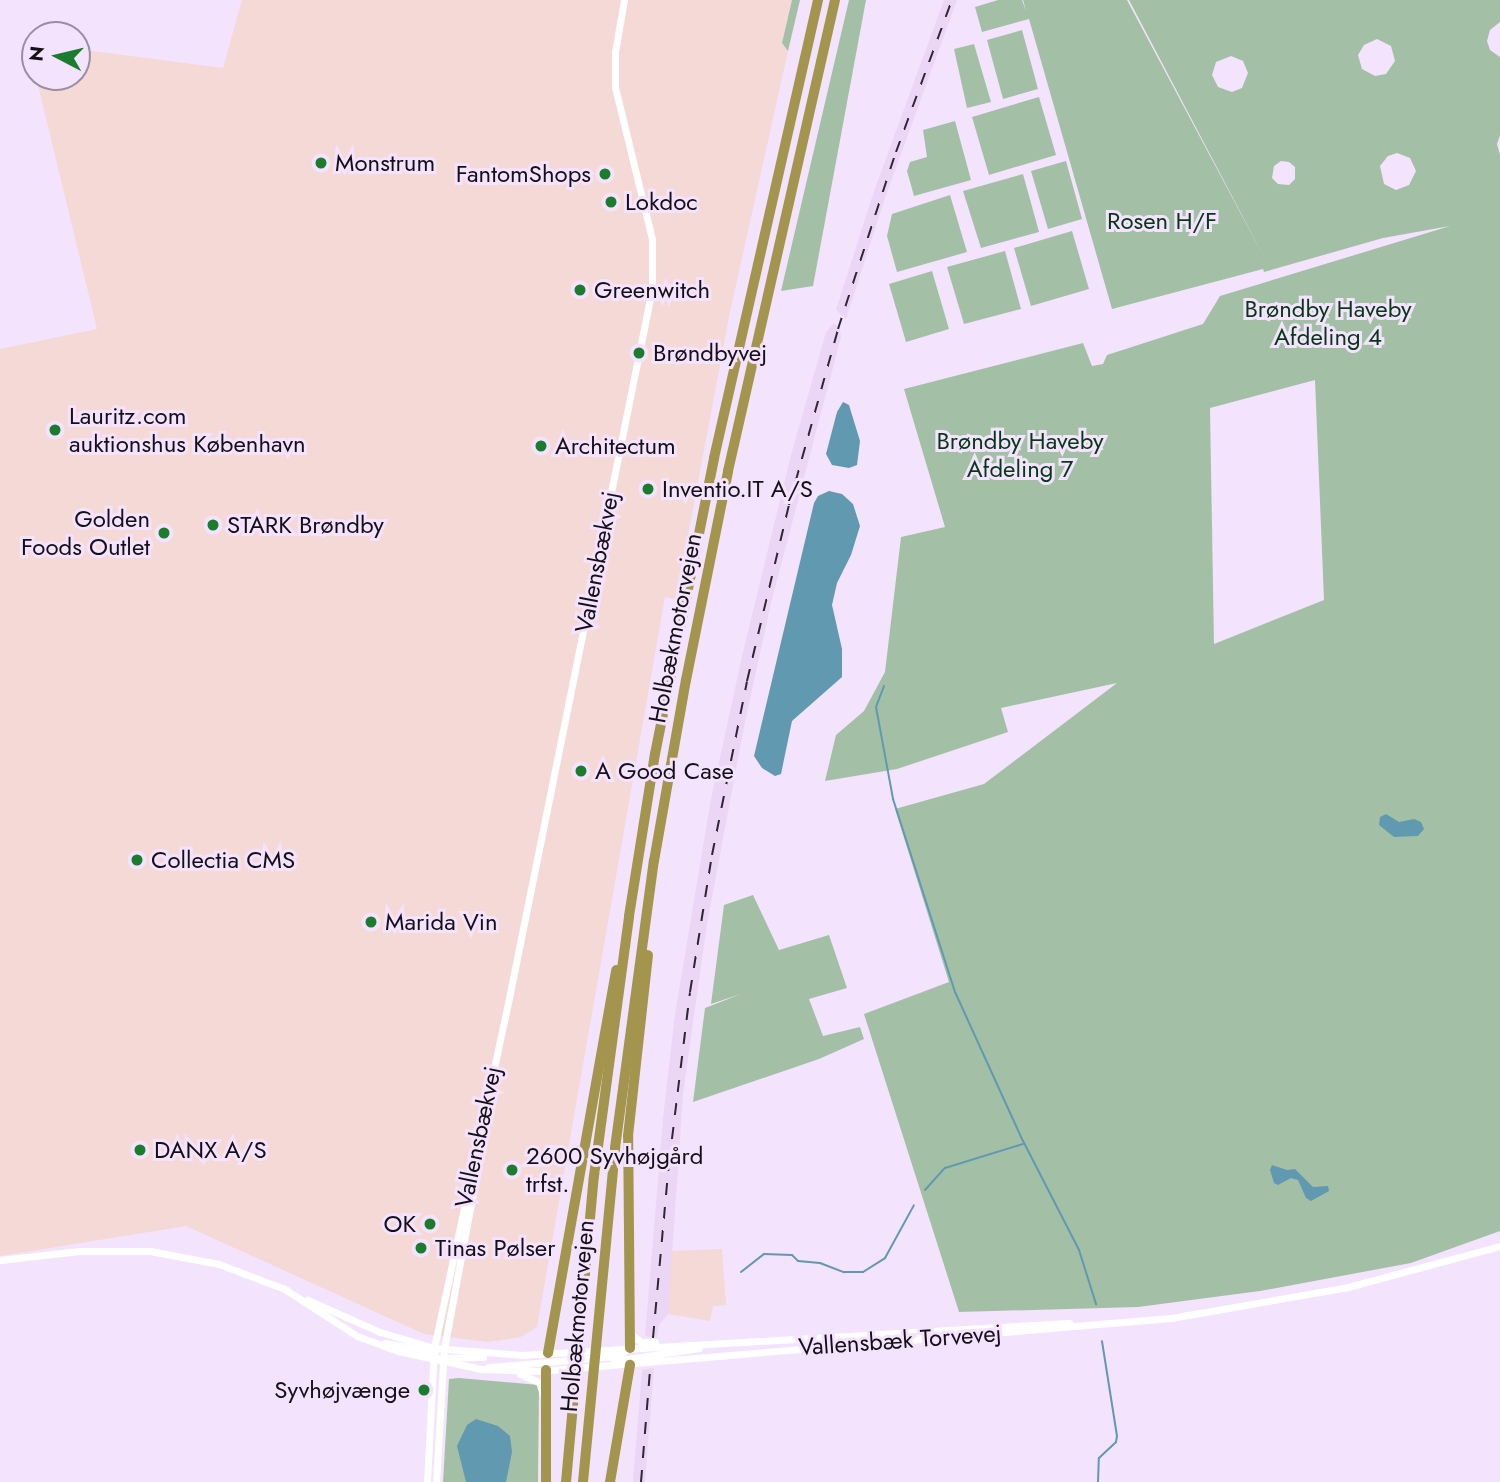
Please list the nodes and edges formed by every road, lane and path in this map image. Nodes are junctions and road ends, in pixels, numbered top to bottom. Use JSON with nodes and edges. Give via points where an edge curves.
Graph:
{"nodes":[{"id":1,"x":624,"y":0,"type":"edge"},
{"id":2,"x":818,"y":0,"type":"edge"},
{"id":3,"x":835,"y":0,"type":"edge"},
{"id":4,"x":843,"y":0,"type":"edge"},
{"id":5,"x":823,"y":52,"type":"junction"},
{"id":6,"x":654,"y":861,"type":"junction"},
{"id":7,"x":629,"y":916,"type":"junction"},
{"id":8,"x":499,"y":1041,"type":"junction"},
{"id":9,"x":1500,"y":1245,"type":"edge"},
{"id":10,"x":0,"y":1263,"type":"edge"},
{"id":11,"x":283,"y":1288,"type":"junction"},
{"id":12,"x":1171,"y":1318,"type":"junction"},
{"id":13,"x":630,"y":1334,"type":"junction"},
{"id":14,"x":705,"y":1344,"type":"junction"},
{"id":15,"x":694,"y":1345,"type":"junction"},
{"id":16,"x":433,"y":1354,"type":"junction"},
{"id":17,"x":443,"y":1356,"type":"junction"},
{"id":18,"x":630,"y":1357,"type":"junction"},
{"id":19,"x":610,"y":1358,"type":"junction"},
{"id":20,"x":547,"y":1362,"type":"junction"},
{"id":21,"x":559,"y":1362,"type":"junction"},
{"id":22,"x":481,"y":1369,"type":"junction"},
{"id":23,"x":495,"y":1370,"type":"junction"},
{"id":24,"x":546,"y":1403,"type":"junction"},
{"id":25,"x":427,"y":1482,"type":"edge"},
{"id":26,"x":436,"y":1482,"type":"edge"},
{"id":27,"x":546,"y":1482,"type":"edge"},
{"id":28,"x":566,"y":1482,"type":"edge"},
{"id":29,"x":583,"y":1482,"type":"edge"},
{"id":30,"x":610,"y":1482,"type":"edge"}],
"edges":[{"from":1,"to":8,"type":"street","name":"Vallensbækvej","via":[[615,52],[615,87],[652,239],[652,289]]},
{"from":2,"to":7,"type":"highway","name":"Holbækmotorvejen","via":[[714,458],[655,754]]},
{"from":3,"to":5,"type":"highway","name":"Holbækmotorvejen"},
{"from":4,"to":5,"type":"highway"},
{"from":5,"to":6,"type":"highway","name":"Holbækmotorvejen","via":[[728,471]]},
{"from":6,"to":13,"type":"highway","via":[[628,1136]]},
{"from":6,"to":29,"type":"highway","name":"Holbækmotorvejen","via":[[614,1161]]},
{"from":7,"to":20,"type":"highway","via":[[611,991]]},
{"from":7,"to":28,"type":"highway","name":"Holbækmotorvejen","via":[[594,1176]]},
{"from":8,"to":16,"type":"street","name":"Vallensbækvej"},
{"from":8,"to":17,"type":"street","name":"Vallensbækvej"},
{"from":9,"to":12,"type":"street","name":"Vallensbæk Torvevej","via":[[1348,1287]]},
{"from":10,"to":11,"type":"street","name":"Vallensbæk Torvevej","via":[[102,1250],[173,1254],[219,1264]]},
{"from":11,"to":16,"type":"street","name":"Vallensbæk Torvevej"},
{"from":11,"to":16,"type":"street","name":"Vallensbæk Torvevej","via":[[358,1336]]},
{"from":12,"to":14,"type":"street","name":"Vallensbæk Torvevej"},
{"from":12,"to":18,"type":"street","name":"Vallensbæk Torvevej","via":[[962,1337]]},
{"from":13,"to":15,"type":"street","via":[[641,1342]]},
{"from":13,"to":18,"type":"highway"},
{"from":14,"to":15,"type":"street","name":"Vallensbæk Torvevej"},
{"from":14,"to":18,"type":"street","via":[[698,1349]]},
{"from":15,"to":18,"type":"street","name":"Vallensbæk Torvevej"},
{"from":16,"to":17,"type":"street","name":"Vallensbæk Torvevej"},
{"from":16,"to":17,"type":"street"},
{"from":16,"to":25,"type":"street","name":"Vallensbækvej"},
{"from":17,"to":20,"type":"street","name":"Vallensbæk Torvevej","via":[[522,1355]]},
{"from":17,"to":22,"type":"street","name":"Vallensbæk Torvevej"},
{"from":17,"to":26,"type":"street","name":"Vallensbækvej"},
{"from":18,"to":19,"type":"street","name":"Vallensbæk Torvevej"},
{"from":18,"to":19,"type":"street"},
{"from":18,"to":30,"type":"highway"},
{"from":19,"to":21,"type":"street","name":"Vallensbæk Torvevej"},
{"from":19,"to":21,"type":"street","name":"Vallensbæk Torvevej"},
{"from":20,"to":21,"type":"street"},
{"from":20,"to":21,"type":"street","name":"Vallensbæk Torvevej"},
{"from":20,"to":22,"type":"street"},
{"from":20,"to":23,"type":"street","name":"Vallensbæk Torvevej"},
{"from":20,"to":24,"type":"highway"},
{"from":22,"to":23,"type":"street","name":"Vallensbæk Torvevej"},
{"from":23,"to":24,"type":"street","via":[[534,1378]]},
{"from":24,"to":27,"type":"highway"}]}
